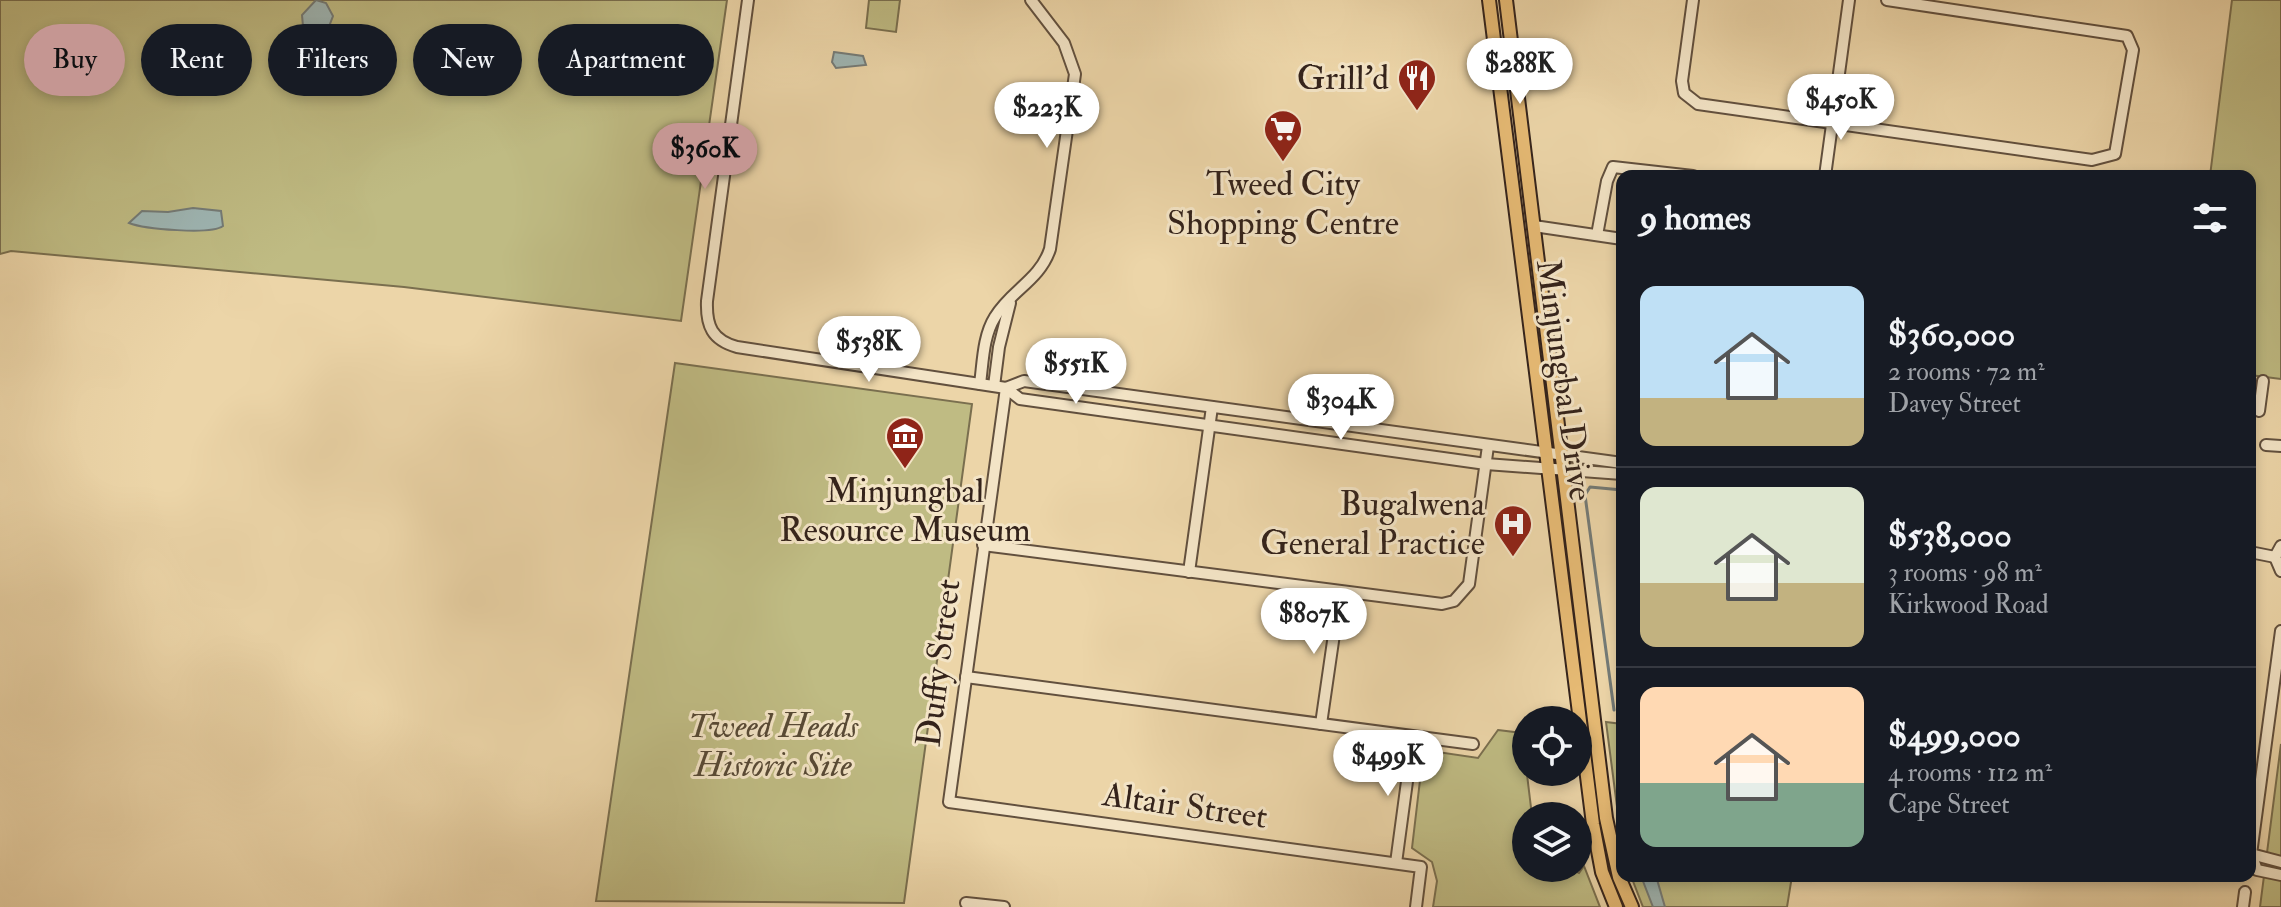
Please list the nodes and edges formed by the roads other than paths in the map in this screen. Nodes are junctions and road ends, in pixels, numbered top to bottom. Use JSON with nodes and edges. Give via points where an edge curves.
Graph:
{"nodes":[{"id":1,"x":748,"y":0,"type":"edge"},
{"id":2,"x":1031,"y":0,"type":"edge"},
{"id":3,"x":1489,"y":0,"type":"edge"},
{"id":4,"x":1506,"y":0,"type":"edge"},
{"id":5,"x":1693,"y":0,"type":"edge"},
{"id":6,"x":1849,"y":0,"type":"edge"},
{"id":7,"x":1887,"y":0,"type":"edge"},
{"id":8,"x":1831,"y":124,"type":"junction"},
{"id":9,"x":1640,"y":170,"type":"edge"},
{"id":10,"x":1826,"y":170,"type":"edge"},
{"id":11,"x":1516,"y":221,"type":"junction"},
{"id":12,"x":1534,"y":226,"type":"junction"},
{"id":13,"x":1597,"y":235,"type":"junction"},
{"id":14,"x":1616,"y":238,"type":"edge"},
{"id":15,"x":1011,"y":301,"type":"junction"},
{"id":16,"x":2263,"y":381,"type":"dead end"},
{"id":17,"x":980,"y":384,"type":"junction"},
{"id":18,"x":994,"y":386,"type":"junction"},
{"id":19,"x":1006,"y":388,"type":"junction"},
{"id":20,"x":1212,"y":407,"type":"junction"},
{"id":21,"x":2259,"y":411,"type":"dead end"},
{"id":22,"x":1209,"y":425,"type":"junction"},
{"id":23,"x":2266,"y":445,"type":"dead end"},
{"id":24,"x":1488,"y":446,"type":"junction"},
{"id":25,"x":2281,"y":446,"type":"edge"},
{"id":26,"x":1546,"y":454,"type":"junction"},
{"id":27,"x":1562,"y":462,"type":"junction"},
{"id":28,"x":1616,"y":463,"type":"edge"},
{"id":29,"x":1486,"y":464,"type":"junction"},
{"id":30,"x":1548,"y":469,"type":"junction"},
{"id":31,"x":1616,"y":473,"type":"edge"},
{"id":32,"x":983,"y":545,"type":"junction"},
{"id":33,"x":2281,"y":546,"type":"edge"},
{"id":34,"x":2256,"y":553,"type":"edge"},
{"id":35,"x":2275,"y":557,"type":"junction"},
{"id":36,"x":2281,"y":571,"type":"edge"},
{"id":37,"x":1189,"y":572,"type":"junction"},
{"id":38,"x":1340,"y":593,"type":"junction"},
{"id":39,"x":2281,"y":631,"type":"edge"},
{"id":40,"x":966,"y":677,"type":"junction"},
{"id":41,"x":1321,"y":724,"type":"junction"},
{"id":42,"x":1413,"y":737,"type":"junction"},
{"id":43,"x":1473,"y":744,"type":"dead end"},
{"id":44,"x":949,"y":802,"type":"joint"},
{"id":45,"x":2256,"y":817,"type":"edge"},
{"id":46,"x":2256,"y":855,"type":"edge"},
{"id":47,"x":2281,"y":862,"type":"edge"},
{"id":48,"x":1396,"y":863,"type":"junction"},
{"id":49,"x":1616,"y":863,"type":"edge"},
{"id":50,"x":2256,"y":867,"type":"edge"},
{"id":51,"x":2281,"y":875,"type":"edge"},
{"id":52,"x":1621,"y":882,"type":"edge"},
{"id":53,"x":2245,"y":892,"type":"dead end"},
{"id":54,"x":966,"y":903,"type":"dead end"},
{"id":55,"x":1004,"y":907,"type":"edge"},
{"id":56,"x":1416,"y":907,"type":"edge"},
{"id":57,"x":1616,"y":907,"type":"edge"},
{"id":58,"x":1632,"y":907,"type":"edge"},
{"id":59,"x":2243,"y":907,"type":"edge"}],
"edges":[{"from":1,"to":17,"type":"street","via":[[706,313],[712,333],[737,347]]},
{"from":2,"to":15,"type":"street","via":[[1064,43],[1075,74],[1050,249],[1043,266]]},
{"from":3,"to":11,"type":"main road","name":"Minjungbal Drive"},
{"from":4,"to":12,"type":"main road","name":"Minjungbal Drive"},
{"from":5,"to":8,"type":"street","via":[[1682,81],[1690,99],[1714,108]]},
{"from":6,"to":8,"type":"street"},
{"from":7,"to":8,"type":"street","via":[[2127,36],[2133,50],[2118,147],[2106,159],[2092,160]]},
{"from":8,"to":10,"type":"street"},
{"from":9,"to":13,"type":"street","via":[[1613,167]]},
{"from":11,"to":12,"type":"main road"},
{"from":11,"to":26,"type":"main road","name":"Minjungbal Drive"},
{"from":12,"to":13,"type":"street"},
{"from":12,"to":27,"type":"main road","name":"Minjungbal Drive"},
{"from":13,"to":14,"type":"street"},
{"from":15,"to":17,"type":"street","via":[[990,326]]},
{"from":15,"to":18,"type":"street"},
{"from":16,"to":21,"type":"street"},
{"from":17,"to":18,"type":"street"},
{"from":18,"to":19,"type":"street"},
{"from":19,"to":20,"type":"street","via":[[1024,381]]},
{"from":19,"to":22,"type":"street","via":[[1020,399]]},
{"from":19,"to":32,"type":"street","name":"Duffy Street"},
{"from":20,"to":22,"type":"street"},
{"from":20,"to":24,"type":"street"},
{"from":22,"to":29,"type":"street"},
{"from":22,"to":37,"type":"street"},
{"from":23,"to":25,"type":"street"},
{"from":24,"to":26,"type":"street"},
{"from":24,"to":29,"type":"street"},
{"from":26,"to":27,"type":"street"},
{"from":26,"to":30,"type":"main road","name":"Minjungbal Drive"},
{"from":27,"to":28,"type":"street"},
{"from":27,"to":30,"type":"street"},
{"from":27,"to":31,"type":"street"},
{"from":27,"to":49,"type":"main road","name":"Minjungbal Drive"},
{"from":29,"to":30,"type":"street"},
{"from":29,"to":38,"type":"street","via":[[1469,584],[1461,595],[1442,604]]},
{"from":30,"to":57,"type":"main road","name":"Minjungbal Drive","via":[[1593,824],[1602,872]]},
{"from":32,"to":37,"type":"street"},
{"from":32,"to":40,"type":"street","name":"Duffy Street"},
{"from":33,"to":35,"type":"street"},
{"from":34,"to":35,"type":"street"},
{"from":35,"to":36,"type":"street"},
{"from":37,"to":38,"type":"street"},
{"from":38,"to":41,"type":"street"},
{"from":39,"to":45,"type":"street"},
{"from":40,"to":41,"type":"street"},
{"from":40,"to":44,"type":"street","name":"Duffy Street"},
{"from":41,"to":42,"type":"street"},
{"from":42,"to":43,"type":"street"},
{"from":42,"to":48,"type":"street"},
{"from":44,"to":48,"type":"street","name":"Altair Street"},
{"from":46,"to":47,"type":"street"},
{"from":48,"to":56,"type":"street","via":[[1421,867]]},
{"from":50,"to":51,"type":"street"},
{"from":52,"to":58,"type":"main road","name":"Minjungbal Drive"},
{"from":53,"to":59,"type":"street"},
{"from":54,"to":55,"type":"street"}]}
